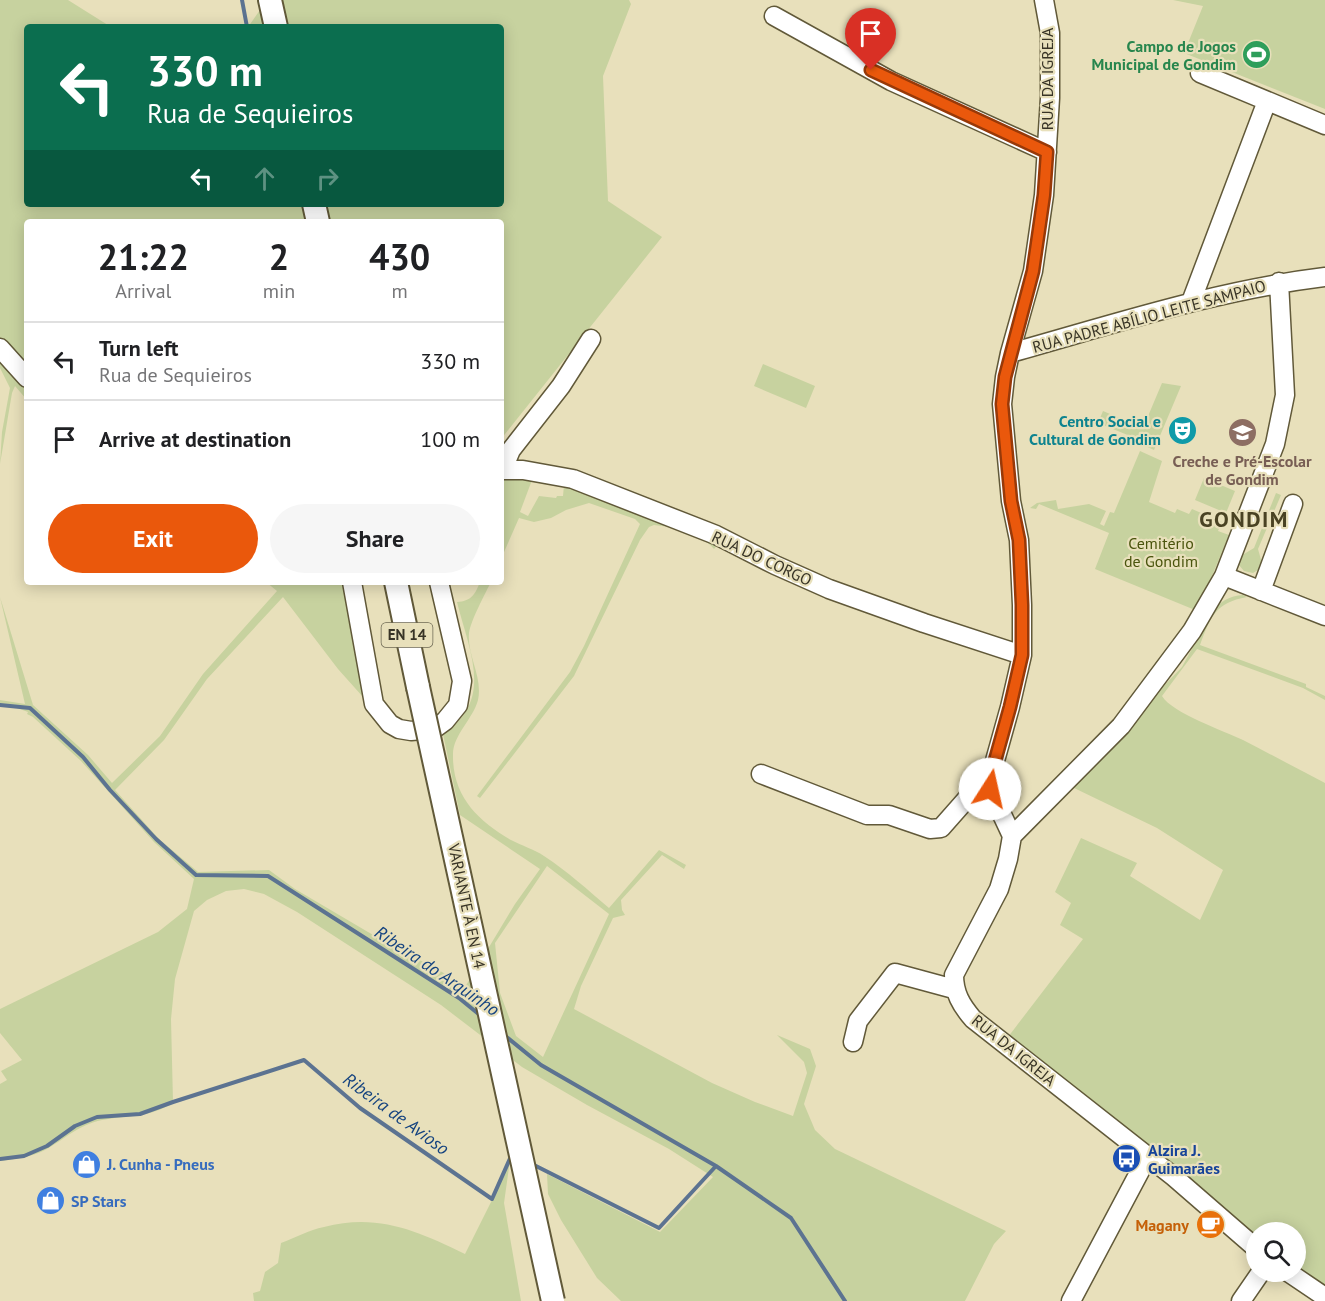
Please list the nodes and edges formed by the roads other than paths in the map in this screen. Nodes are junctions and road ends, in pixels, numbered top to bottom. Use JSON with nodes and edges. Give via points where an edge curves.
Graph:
{"nodes":[{"id":1,"x":270,"y":0,"type":"edge"},
{"id":2,"x":1044,"y":0,"type":"edge"},
{"id":3,"x":774,"y":16,"type":"dead end"},
{"id":4,"x":275,"y":24,"type":"edge"},
{"id":5,"x":1200,"y":73,"type":"dead end"},
{"id":6,"x":1267,"y":101,"type":"junction"},
{"id":7,"x":1325,"y":125,"type":"edge"},
{"id":8,"x":1047,"y":152,"type":"junction"},
{"id":9,"x":1325,"y":277,"type":"edge"},
{"id":10,"x":1279,"y":282,"type":"junction"},
{"id":11,"x":1191,"y":302,"type":"junction"},
{"id":12,"x":591,"y":339,"type":"dead end"},
{"id":13,"x":0,"y":348,"type":"edge"},
{"id":14,"x":1010,"y":353,"type":"junction"},
{"id":15,"x":24,"y":375,"type":"edge"},
{"id":16,"x":504,"y":465,"type":"edge"},
{"id":17,"x":504,"y":469,"type":"edge"},
{"id":18,"x":1293,"y":504,"type":"dead end"},
{"id":19,"x":1224,"y":576,"type":"junction"},
{"id":20,"x":353,"y":585,"type":"edge"},
{"id":21,"x":397,"y":585,"type":"edge"},
{"id":22,"x":440,"y":585,"type":"edge"},
{"id":23,"x":1261,"y":591,"type":"junction"},
{"id":24,"x":1325,"y":616,"type":"edge"},
{"id":25,"x":1022,"y":655,"type":"junction"},
{"id":26,"x":761,"y":774,"type":"dead end"},
{"id":27,"x":990,"y":789,"type":"junction"},
{"id":28,"x":1012,"y":836,"type":"junction"},
{"id":29,"x":954,"y":988,"type":"junction"},
{"id":30,"x":853,"y":1042,"type":"dead end"},
{"id":31,"x":1148,"y":1156,"type":"junction"},
{"id":32,"x":1246,"y":1240,"type":"edge"},
{"id":33,"x":1254,"y":1282,"type":"edge"},
{"id":34,"x":1303,"y":1282,"type":"edge"},
{"id":35,"x":1325,"y":1297,"type":"edge"},
{"id":36,"x":553,"y":1301,"type":"edge"},
{"id":37,"x":1071,"y":1301,"type":"edge"},
{"id":38,"x":1241,"y":1301,"type":"edge"}],
"edges":[{"from":1,"to":4,"type":"main road"},
{"from":2,"to":8,"type":"street","name":"RUA DA IGREJA","via":[[1050,33]]},
{"from":3,"to":8,"type":"street","via":[[891,81]]},
{"from":5,"to":6,"type":"street"},
{"from":6,"to":7,"type":"street"},
{"from":6,"to":11,"type":"street"},
{"from":8,"to":14,"type":"street","name":"RUA DA IGREJA","via":[[1033,271]]},
{"from":9,"to":10,"type":"street","name":"RUA PADRE ABÍLIO LEITE SAMPAIO"},
{"from":10,"to":11,"type":"street","name":"RUA PADRE ABÍLIO LEITE SAMPAIO"},
{"from":10,"to":19,"type":"street","via":[[1285,395],[1275,444]]},
{"from":11,"to":14,"type":"street","name":"RUA PADRE ABÍLIO LEITE SAMPAIO"},
{"from":12,"to":16,"type":"street"},
{"from":13,"to":15,"type":"street"},
{"from":14,"to":25,"type":"street","name":"RUA DA IGREJA","via":[[1002,404],[1011,501],[1019,540]]},
{"from":17,"to":25,"type":"street","name":"RUA DO CORGO","via":[[573,478],[716,535],[829,589]]},
{"from":18,"to":23,"type":"street"},
{"from":19,"to":23,"type":"street"},
{"from":19,"to":28,"type":"street","via":[[1192,631],[1121,726]]},
{"from":20,"to":22,"type":"street","via":[[374,704],[390,724],[411,731],[434,729],[458,705],[462,681]]},
{"from":21,"to":36,"type":"main road","name":"VARIANTE À EN 14","number":"EN 14","bridge":true},
{"from":23,"to":24,"type":"street"},
{"from":25,"to":27,"type":"street","name":"RUA DA IGREJA"},
{"from":26,"to":27,"type":"street","via":[[867,815],[889,815],[930,829],[941,828],[971,794]]},
{"from":27,"to":28,"type":"street"},
{"from":28,"to":29,"type":"street","via":[[999,889],[954,975]]},
{"from":29,"to":30,"type":"street","via":[[895,973],[858,1021]]},
{"from":29,"to":31,"type":"street","name":"RUA DA IGREJA","via":[[962,1007],[973,1019]]},
{"from":31,"to":32,"type":"street","name":"RUA DA IGREJA"},
{"from":31,"to":37,"type":"street"},
{"from":33,"to":38,"type":"street"},
{"from":34,"to":35,"type":"street"}]}
